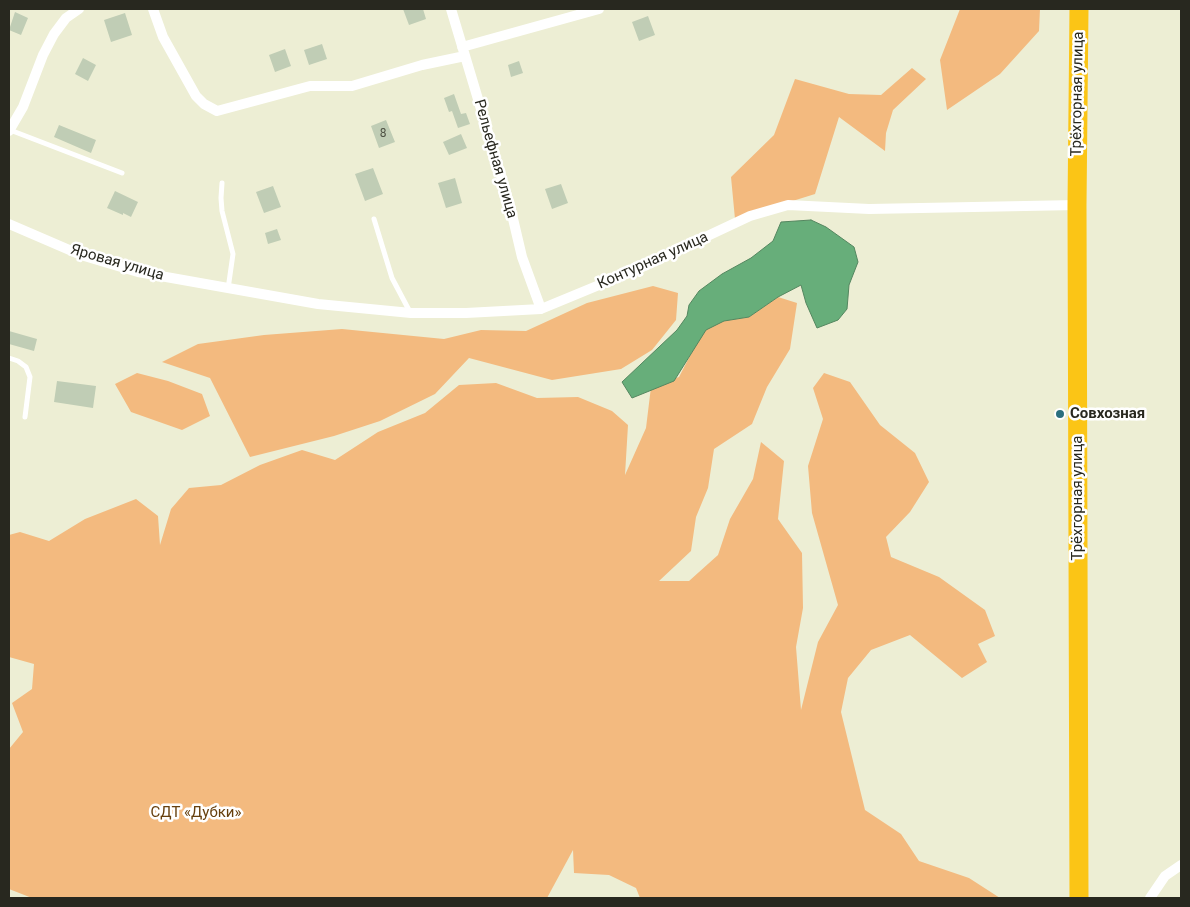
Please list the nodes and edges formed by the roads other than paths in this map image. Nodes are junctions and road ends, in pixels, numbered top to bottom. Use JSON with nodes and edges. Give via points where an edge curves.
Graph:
{"nodes":[{"id":1,"x":79,"y":9,"type":"edge"},
{"id":2,"x":153,"y":9,"type":"edge"},
{"id":3,"x":450,"y":9,"type":"edge"},
{"id":4,"x":600,"y":9,"type":"edge"},
{"id":5,"x":1079,"y":9,"type":"edge"},
{"id":6,"x":464,"y":52,"type":"junction"},
{"id":7,"x":9,"y":130,"type":"edge"},
{"id":8,"x":122,"y":173,"type":"dead end"},
{"id":9,"x":222,"y":183,"type":"dead end"},
{"id":10,"x":1077,"y":205,"type":"junction"},
{"id":11,"x":374,"y":219,"type":"dead end"},
{"id":12,"x":9,"y":224,"type":"edge"},
{"id":13,"x":228,"y":290,"type":"junction"},
{"id":14,"x":541,"y":309,"type":"junction"},
{"id":15,"x":411,"y":313,"type":"junction"},
{"id":16,"x":9,"y":358,"type":"edge"},
{"id":17,"x":26,"y":417,"type":"dead end"},
{"id":18,"x":1181,"y":865,"type":"edge"},
{"id":19,"x":1079,"y":898,"type":"edge"},
{"id":20,"x":1150,"y":898,"type":"edge"}],
"edges":[{"from":1,"to":7,"type":"street","via":[[66,18],[54,34],[24,107]]},
{"from":2,"to":6,"type":"street","via":[[163,37],[196,96],[218,111],[310,86],[352,86]]},
{"from":3,"to":6,"type":"street","name":"Рельефная улица"},
{"from":4,"to":6,"type":"street"},
{"from":5,"to":10,"type":"highway","name":"Трёхгорная улица"},
{"from":6,"to":14,"type":"street","name":"Рельефная улица","via":[[522,257]]},
{"from":7,"to":8,"type":"lane"},
{"from":9,"to":13,"type":"lane","via":[[222,211],[233,254]]},
{"from":10,"to":14,"type":"street","name":"Контурная улица","via":[[869,209],[788,205],[750,216],[633,271]]},
{"from":10,"to":19,"type":"highway","name":"Трёхгорная улица"},
{"from":11,"to":15,"type":"lane","via":[[392,278]]},
{"from":12,"to":13,"type":"street","name":"Яровая улица","via":[[81,254],[138,272]]},
{"from":13,"to":15,"type":"street","name":"Контурная улица","via":[[318,304]]},
{"from":14,"to":15,"type":"street","name":"Контурная улица"},
{"from":16,"to":17,"type":"lane","via":[[26,367],[30,377]]},
{"from":18,"to":20,"type":"street","via":[[1165,876]]}]}
